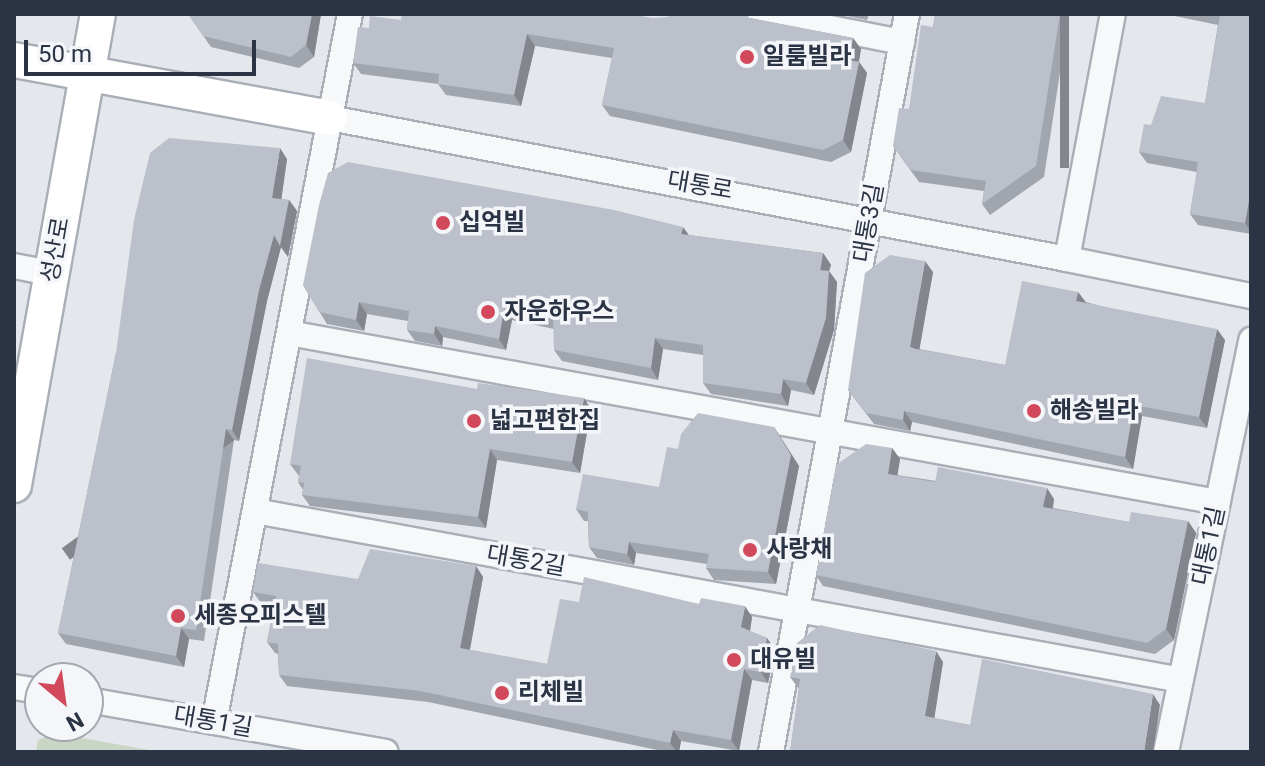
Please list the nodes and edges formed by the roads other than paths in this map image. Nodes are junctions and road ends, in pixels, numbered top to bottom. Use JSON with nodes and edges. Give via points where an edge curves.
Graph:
{"nodes":[{"id":1,"x":98,"y":14,"type":"edge"},
{"id":2,"x":350,"y":14,"type":"edge"},
{"id":3,"x":760,"y":14,"type":"edge"},
{"id":4,"x":907,"y":14,"type":"edge"},
{"id":5,"x":1113,"y":14,"type":"edge"},
{"id":6,"x":902,"y":42,"type":"junction"},
{"id":7,"x":14,"y":60,"type":"edge"},
{"id":8,"x":87,"y":73,"type":"junction"},
{"id":9,"x":330,"y":118,"type":"junction"},
{"id":10,"x":870,"y":218,"type":"junction"},
{"id":11,"x":1067,"y":259,"type":"junction"},
{"id":12,"x":14,"y":266,"type":"edge"},
{"id":13,"x":51,"y":273,"type":"junction"},
{"id":14,"x":1251,"y":296,"type":"edge"},
{"id":15,"x":289,"y":333,"type":"junction"},
{"id":16,"x":1251,"y":340,"type":"edge"},
{"id":17,"x":830,"y":432,"type":"junction"},
{"id":18,"x":14,"y":485,"type":"edge"},
{"id":19,"x":1218,"y":502,"type":"junction"},
{"id":20,"x":255,"y":511,"type":"junction"},
{"id":21,"x":797,"y":611,"type":"junction"},
{"id":22,"x":1181,"y":680,"type":"junction"},
{"id":23,"x":104,"y":703,"type":"edge"},
{"id":24,"x":214,"y":722,"type":"junction"},
{"id":25,"x":385,"y":752,"type":"edge"},
{"id":26,"x":771,"y":752,"type":"edge"},
{"id":27,"x":1166,"y":752,"type":"edge"}],
"edges":[{"from":1,"to":8,"type":"street","name":"성산로"},
{"from":2,"to":9,"type":"street"},
{"from":3,"to":6,"type":"street"},
{"from":4,"to":6,"type":"street","name":"대통3길"},
{"from":5,"to":11,"type":"street"},
{"from":6,"to":10,"type":"street","name":"대통3길"},
{"from":7,"to":8,"type":"street","name":"대통로"},
{"from":8,"to":9,"type":"street","name":"대통로"},
{"from":8,"to":13,"type":"street","name":"성산로"},
{"from":9,"to":10,"type":"street","name":"대통로"},
{"from":9,"to":15,"type":"street"},
{"from":10,"to":11,"type":"street","name":"대통로"},
{"from":10,"to":17,"type":"street","name":"대통3길"},
{"from":11,"to":14,"type":"street","name":"대통로"},
{"from":12,"to":13,"type":"street"},
{"from":13,"to":18,"type":"street","name":"성산로"},
{"from":15,"to":17,"type":"street"},
{"from":15,"to":20,"type":"street"},
{"from":16,"to":19,"type":"street","name":"대통1길"},
{"from":17,"to":19,"type":"street"},
{"from":17,"to":21,"type":"street","name":"대통3길"},
{"from":19,"to":22,"type":"street","name":"대통1길"},
{"from":20,"to":21,"type":"street","name":"대통2길"},
{"from":20,"to":24,"type":"street"},
{"from":21,"to":22,"type":"street"},
{"from":21,"to":26,"type":"street","name":"대통3길"},
{"from":22,"to":27,"type":"street","name":"대통1길"},
{"from":23,"to":24,"type":"street","name":"대통1길"},
{"from":24,"to":25,"type":"street","name":"대통1길"}]}
